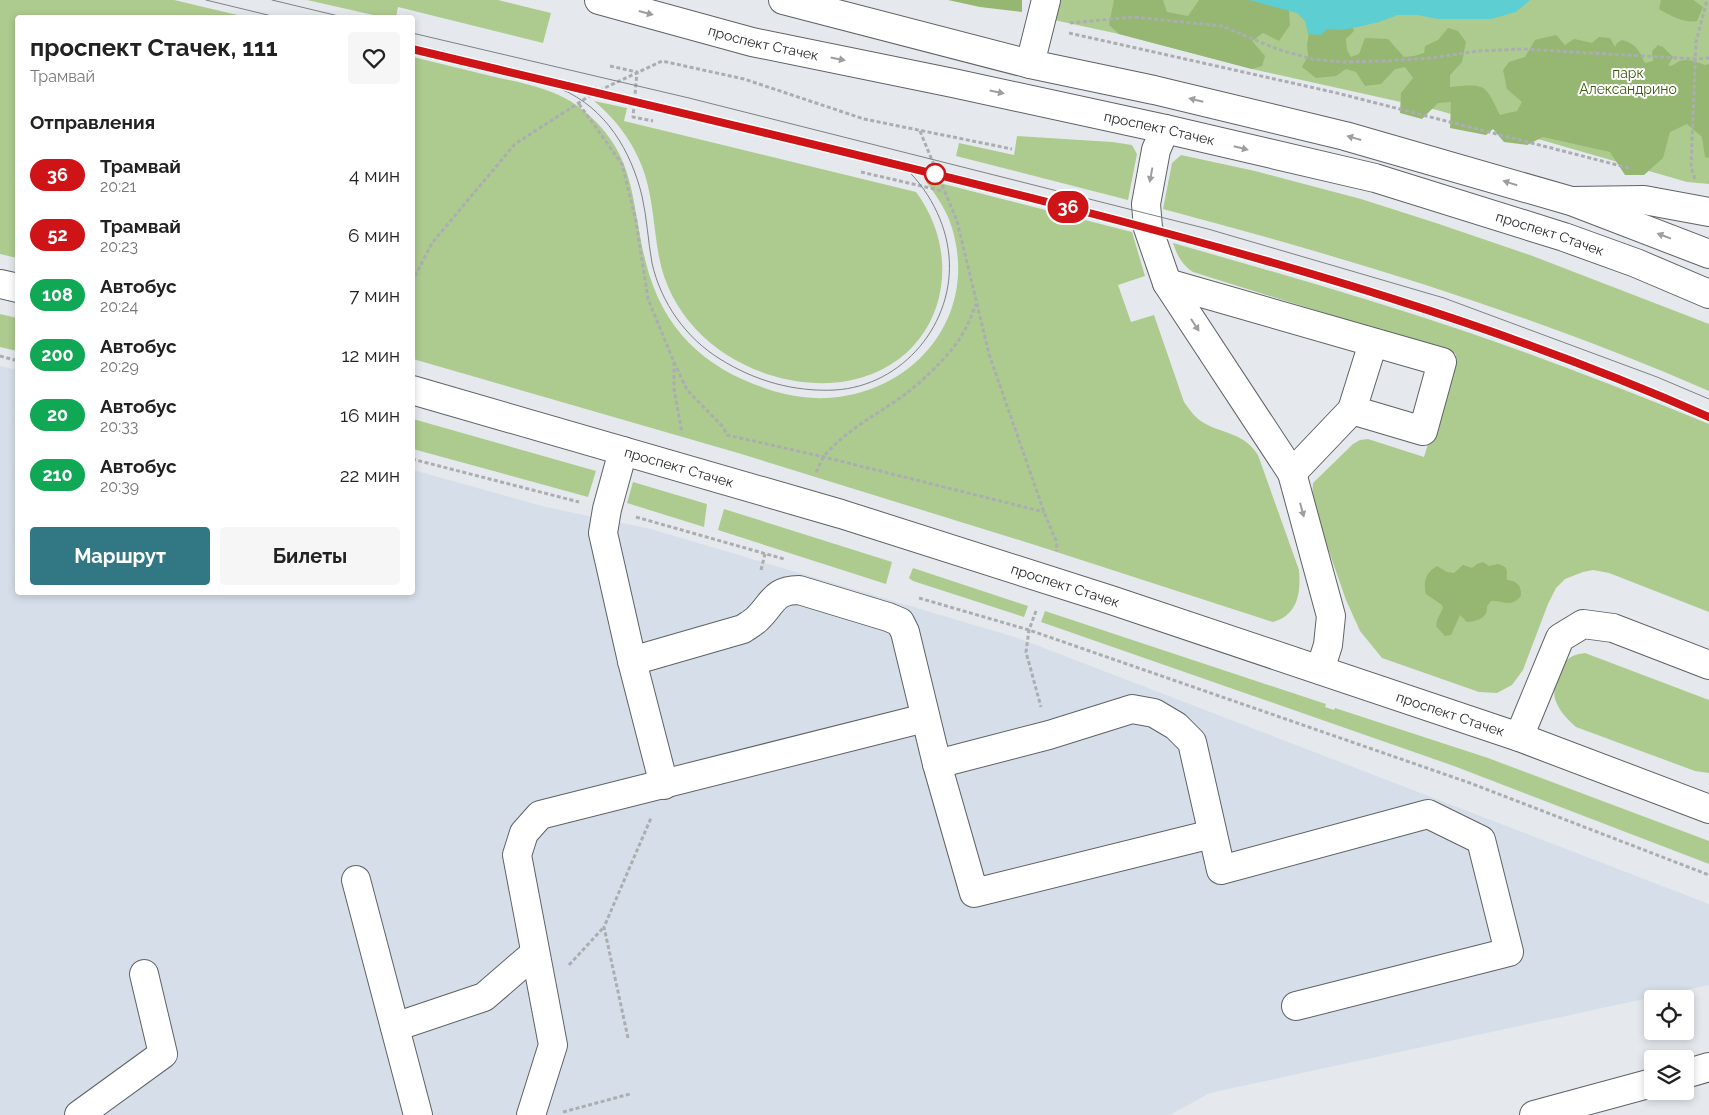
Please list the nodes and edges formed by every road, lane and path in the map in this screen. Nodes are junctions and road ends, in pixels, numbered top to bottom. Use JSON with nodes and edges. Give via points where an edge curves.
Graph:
{"nodes":[{"id":1,"x":599,"y":0,"type":"edge"},
{"id":2,"x":783,"y":0,"type":"edge"},
{"id":3,"x":1046,"y":0,"type":"edge"},
{"id":4,"x":1708,"y":0,"type":"edge"},
{"id":5,"x":1052,"y":29,"type":"junction"},
{"id":6,"x":1709,"y":58,"type":"edge"},
{"id":7,"x":1695,"y":59,"type":"junction"},
{"id":8,"x":1030,"y":64,"type":"junction"},
{"id":9,"x":610,"y":66,"type":"dead end"},
{"id":10,"x":637,"y":72,"type":"junction"},
{"id":11,"x":579,"y":104,"type":"junction"},
{"id":12,"x":653,"y":121,"type":"dead end"},
{"id":13,"x":1165,"y":129,"type":"junction"},
{"id":14,"x":919,"y":130,"type":"junction"},
{"id":15,"x":1012,"y":149,"type":"dead end"},
{"id":16,"x":1631,"y":168,"type":"dead end"},
{"id":17,"x":861,"y":172,"type":"dead end"},
{"id":18,"x":1698,"y":186,"type":"dead end"},
{"id":19,"x":943,"y":191,"type":"junction"},
{"id":20,"x":1571,"y":201,"type":"junction"},
{"id":21,"x":1709,"y":212,"type":"edge"},
{"id":22,"x":1709,"y":254,"type":"edge"},
{"id":23,"x":415,"y":276,"type":"edge"},
{"id":24,"x":1167,"y":283,"type":"junction"},
{"id":25,"x":0,"y":284,"type":"edge"},
{"id":26,"x":15,"y":287,"type":"edge"},
{"id":27,"x":1709,"y":294,"type":"edge"},
{"id":28,"x":976,"y":303,"type":"junction"},
{"id":29,"x":1373,"y":343,"type":"junction"},
{"id":30,"x":0,"y":356,"type":"edge"},
{"id":31,"x":15,"y":360,"type":"edge"},
{"id":32,"x":674,"y":362,"type":"junction"},
{"id":33,"x":415,"y":391,"type":"edge"},
{"id":34,"x":1352,"y":410,"type":"junction"},
{"id":35,"x":682,"y":433,"type":"dead end"},
{"id":36,"x":624,"y":450,"type":"junction"},
{"id":37,"x":824,"y":456,"type":"junction"},
{"id":38,"x":415,"y":460,"type":"edge"},
{"id":39,"x":816,"y":472,"type":"dead end"},
{"id":40,"x":1292,"y":473,"type":"junction"},
{"id":41,"x":1044,"y":512,"type":"junction"},
{"id":42,"x":598,"y":526,"type":"junction"},
{"id":43,"x":1056,"y":552,"type":"dead end"},
{"id":44,"x":784,"y":560,"type":"dead end"},
{"id":45,"x":916,"y":597,"type":"dead end"},
{"id":46,"x":1036,"y":611,"type":"dead end"},
{"id":47,"x":1029,"y":630,"type":"junction"},
{"id":48,"x":632,"y":661,"type":"junction"},
{"id":49,"x":1709,"y":665,"type":"edge"},
{"id":50,"x":1320,"y":670,"type":"junction"},
{"id":51,"x":925,"y":718,"type":"junction"},
{"id":52,"x":1049,"y":735,"type":"junction"},
{"id":53,"x":1519,"y":736,"type":"junction"},
{"id":54,"x":937,"y":764,"type":"junction"},
{"id":55,"x":664,"y":785,"type":"junction"},
{"id":56,"x":1709,"y":809,"type":"edge"},
{"id":57,"x":1212,"y":834,"type":"junction"},
{"id":58,"x":1709,"y":875,"type":"edge"},
{"id":59,"x":356,"y":880,"type":"dead end"},
{"id":60,"x":604,"y":927,"type":"junction"},
{"id":61,"x":535,"y":953,"type":"junction"},
{"id":62,"x":144,"y":974,"type":"dead end"},
{"id":63,"x":542,"y":988,"type":"junction"},
{"id":64,"x":1296,"y":1006,"type":"dead end"},
{"id":65,"x":395,"y":1027,"type":"junction"},
{"id":66,"x":628,"y":1038,"type":"dead end"},
{"id":67,"x":1709,"y":1067,"type":"edge"},
{"id":68,"x":1694,"y":1071,"type":"edge"},
{"id":69,"x":1644,"y":1085,"type":"edge"},
{"id":70,"x":630,"y":1094,"type":"dead end"},
{"id":71,"x":79,"y":1115,"type":"edge"},
{"id":72,"x":418,"y":1115,"type":"edge"},
{"id":73,"x":532,"y":1115,"type":"edge"},
{"id":74,"x":554,"y":1115,"type":"edge"},
{"id":75,"x":1534,"y":1115,"type":"edge"}],
"edges":[{"from":1,"to":13,"type":"main road","name":"проспект Стачек","one_way":true,"via":[[752,42]]},
{"from":2,"to":8,"type":"main road"},
{"from":3,"to":5,"type":"main road"},
{"from":4,"to":7,"type":"path","via":[[1696,42]]},
{"from":5,"to":7,"type":"path","via":[[1134,17],[1194,22],[1222,26],[1277,49],[1312,59],[1342,62],[1523,50]]},
{"from":5,"to":8,"type":"main road"},
{"from":5,"to":16,"type":"path","via":[[1346,96]]},
{"from":6,"to":7,"type":"path"},
{"from":7,"to":18,"type":"path","via":[[1691,168]]},
{"from":20,"to":8,"type":"main road","one_way":true,"via":[[1345,136]]},
{"from":9,"to":10,"type":"path"},
{"from":10,"to":11,"type":"path"},
{"from":10,"to":12,"type":"path","via":[[633,117]]},
{"from":10,"to":14,"type":"path","via":[[662,61],[744,79],[864,119]]},
{"from":11,"to":23,"type":"path","via":[[514,144],[432,243]]},
{"from":11,"to":32,"type":"path","via":[[622,164],[636,221],[648,300]]},
{"from":13,"to":24,"type":"main road","one_way":true,"via":[[1156,150],[1145,212]]},
{"from":13,"to":27,"type":"main road","name":"проспект Стачек","one_way":true,"via":[[1375,178],[1464,204],[1636,263]]},
{"from":14,"to":15,"type":"path"},
{"from":14,"to":19,"type":"path"},
{"from":17,"to":19,"type":"path"},
{"from":19,"to":28,"type":"path","via":[[957,221]]},
{"from":20,"to":21,"type":"main road","via":[[1644,200]]},
{"from":22,"to":20,"type":"main road","one_way":true},
{"from":24,"to":29,"type":"main road"},
{"from":24,"to":40,"type":"main road","one_way":true},
{"from":25,"to":26,"type":"main road"},
{"from":28,"to":37,"type":"path","via":[[958,342],[939,362],[908,392],[863,423]]},
{"from":28,"to":41,"type":"path","via":[[989,354]]},
{"from":29,"to":34,"type":"main road"},
{"from":29,"to":34,"type":"main road","via":[[1442,362],[1423,431]]},
{"from":30,"to":31,"type":"path"},
{"from":32,"to":35,"type":"path","via":[[674,389]]},
{"from":32,"to":37,"type":"path","via":[[687,390],[727,435]]},
{"from":33,"to":36,"type":"main road","name":"проспект Стачек"},
{"from":34,"to":40,"type":"main road"},
{"from":36,"to":42,"type":"main road"},
{"from":36,"to":50,"type":"main road","name":"проспект Стачек","via":[[850,517]]},
{"from":37,"to":39,"type":"path"},
{"from":37,"to":41,"type":"path"},
{"from":38,"to":42,"type":"path"},
{"from":40,"to":50,"type":"main road","one_way":true,"via":[[1331,616],[1328,645]]},
{"from":41,"to":43,"type":"path","via":[[1057,543]]},
{"from":42,"to":44,"type":"path"},
{"from":42,"to":48,"type":"main road"},
{"from":45,"to":47,"type":"path"},
{"from":46,"to":47,"type":"path"},
{"from":47,"to":52,"type":"path","via":[[1026,652]]},
{"from":47,"to":58,"type":"path","via":[[1470,783]]},
{"from":48,"to":51,"type":"main road","via":[[743,629],[756,620],[776,596],[787,590],[799,590],[900,622]]},
{"from":48,"to":55,"type":"main road"},
{"from":49,"to":53,"type":"main road","via":[[1613,628],[1583,624],[1560,638]]},
{"from":50,"to":53,"type":"main road","name":"проспект Стачек"},
{"from":51,"to":54,"type":"main road"},
{"from":51,"to":55,"type":"main road"},
{"from":52,"to":54,"type":"main road"},
{"from":52,"to":57,"type":"main road","via":[[1132,709],[1154,713],[1176,726],[1192,742]]},
{"from":53,"to":56,"type":"main road","name":"проспект Стачек"},
{"from":54,"to":57,"type":"main road","via":[[974,893]]},
{"from":55,"to":60,"type":"path"},
{"from":55,"to":61,"type":"main road","via":[[540,815],[524,833],[517,855]]},
{"from":57,"to":64,"type":"main road","via":[[1221,870],[1428,814],[1481,840],[1509,952]]},
{"from":59,"to":65,"type":"main road"},
{"from":60,"to":63,"type":"path"},
{"from":60,"to":66,"type":"path"},
{"from":61,"to":63,"type":"main road"},
{"from":61,"to":65,"type":"main road","via":[[484,997]]},
{"from":62,"to":71,"type":"main road","via":[[163,1054]]},
{"from":63,"to":73,"type":"main road","via":[[553,1045]]},
{"from":65,"to":72,"type":"main road"},
{"from":67,"to":68,"type":"main road"},
{"from":69,"to":75,"type":"main road"},
{"from":70,"to":74,"type":"path"}]}
